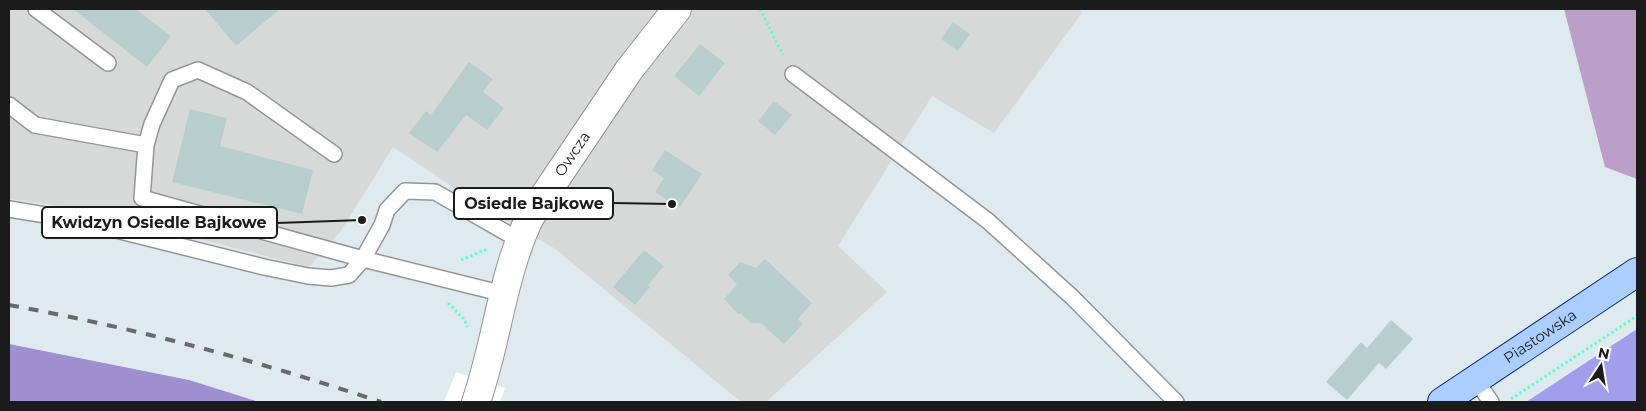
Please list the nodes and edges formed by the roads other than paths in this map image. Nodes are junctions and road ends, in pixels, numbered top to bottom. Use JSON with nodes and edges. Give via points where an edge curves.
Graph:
{"nodes":[{"id":1,"x":36,"y":9,"type":"edge"},
{"id":2,"x":677,"y":9,"type":"edge"},
{"id":3,"x":108,"y":63,"type":"dead end"},
{"id":4,"x":793,"y":74,"type":"road end"},
{"id":5,"x":9,"y":105,"type":"edge"},
{"id":6,"x":146,"y":145,"type":"junction"},
{"id":7,"x":334,"y":154,"type":"dead end"},
{"id":8,"x":9,"y":209,"type":"edge"},
{"id":9,"x":519,"y":240,"type":"junction"},
{"id":10,"x":363,"y":259,"type":"junction"},
{"id":11,"x":1637,"y":272,"type":"edge"},
{"id":12,"x":504,"y":294,"type":"junction"},
{"id":13,"x":1476,"y":380,"type":"junction"},
{"id":14,"x":479,"y":392,"type":"edge"},
{"id":15,"x":1176,"y":402,"type":"edge"},
{"id":16,"x":1442,"y":402,"type":"edge"},
{"id":17,"x":1491,"y":402,"type":"edge"}],
"edges":[{"from":1,"to":3,"type":"lane"},
{"from":2,"to":9,"type":"street","name":"Owcza","via":[[628,70],[530,217]]},
{"from":4,"to":15,"type":"lane","via":[[988,221],[1072,297]]},
{"from":5,"to":6,"type":"lane","via":[[35,125]]},
{"from":6,"to":7,"type":"lane","via":[[172,80],[198,70],[247,92]]},
{"from":6,"to":10,"type":"lane","via":[[142,198]]},
{"from":8,"to":10,"type":"lane","via":[[76,220],[308,276],[331,278],[349,275]]},
{"from":9,"to":10,"type":"lane","via":[[436,192],[405,191],[387,210]]},
{"from":9,"to":12,"type":"street","name":"Owcza"},
{"from":10,"to":12,"type":"lane"},
{"from":11,"to":13,"type":"street","name":"Piastowska"},
{"from":12,"to":14,"type":"street","name":"Owcza"},
{"from":13,"to":16,"type":"street","name":"Piastowska"},
{"from":13,"to":17,"type":"lane"}]}
